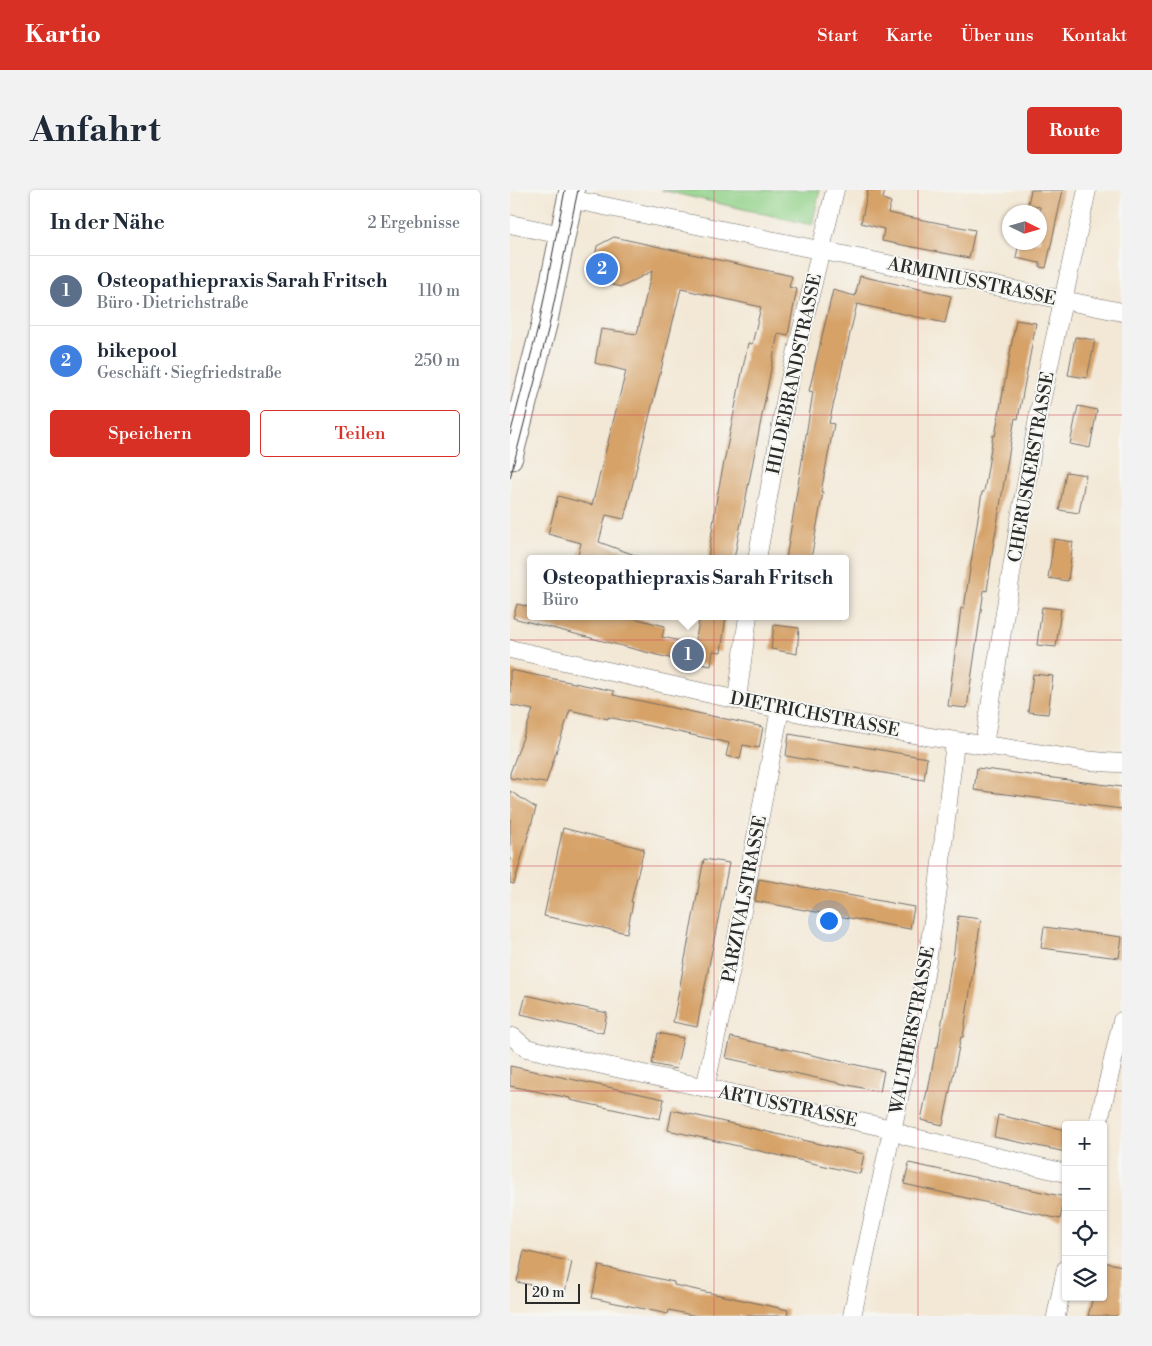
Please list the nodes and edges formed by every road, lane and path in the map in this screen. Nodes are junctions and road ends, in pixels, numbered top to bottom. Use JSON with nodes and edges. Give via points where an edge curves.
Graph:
{"nodes":[{"id":1,"x":835,"y":190,"type":"edge"},
{"id":2,"x":1087,"y":190,"type":"edge"},
{"id":3,"x":571,"y":194,"type":"edge"},
{"id":4,"x":510,"y":224,"type":"edge"},
{"id":5,"x":562,"y":235,"type":"junction"},
{"id":6,"x":821,"y":249,"type":"junction"},
{"id":7,"x":1063,"y":300,"type":"junction"},
{"id":8,"x":1122,"y":312,"type":"edge"},
{"id":9,"x":510,"y":457,"type":"edge"},
{"id":10,"x":758,"y":555,"type":"edge"},
{"id":11,"x":747,"y":620,"type":"edge"},
{"id":12,"x":510,"y":649,"type":"edge"},
{"id":13,"x":737,"y":699,"type":"junction"},
{"id":14,"x":780,"y":709,"type":"junction"},
{"id":15,"x":954,"y":742,"type":"junction"},
{"id":16,"x":984,"y":745,"type":"junction"},
{"id":17,"x":1122,"y":763,"type":"edge"},
{"id":18,"x":1122,"y":1021,"type":"edge"},
{"id":19,"x":513,"y":1037,"type":"dead end"},
{"id":20,"x":705,"y":1088,"type":"junction"},
{"id":21,"x":1099,"y":1121,"type":"edge"},
{"id":22,"x":892,"y":1129,"type":"junction"},
{"id":23,"x":1062,"y":1172,"type":"edge"},
{"id":24,"x":1062,"y":1288,"type":"edge"},
{"id":25,"x":852,"y":1316,"type":"edge"},
{"id":26,"x":1056,"y":1316,"type":"edge"}],
"edges":[{"from":1,"to":6,"type":"street","name":"HILDEBRANDSTRASSE"},
{"from":2,"to":7,"type":"street","name":"CHERUSKERSTRASSE"},
{"from":3,"to":5,"type":"street"},
{"from":3,"to":6,"type":"street","name":"ARMINIUSSTRASSE"},
{"from":4,"to":5,"type":"street"},
{"from":5,"to":9,"type":"street","via":[[544,325]]},
{"from":6,"to":7,"type":"street","name":"ARMINIUSSTRASSE"},
{"from":6,"to":10,"type":"street","name":"HILDEBRANDSTRASSE","via":[[787,392]]},
{"from":7,"to":8,"type":"street","name":"ARMINIUSSTRASSE"},
{"from":7,"to":16,"type":"street","name":"CHERUSKERSTRASSE","via":[[1019,524]]},
{"from":11,"to":13,"type":"street"},
{"from":12,"to":13,"type":"street","name":"DIETRICHSTRASSE"},
{"from":13,"to":14,"type":"street","name":"DIETRICHSTRASSE"},
{"from":14,"to":15,"type":"street","name":"DIETRICHSTRASSE"},
{"from":14,"to":20,"type":"street","name":"PARZIVALSTRASSE"},
{"from":15,"to":16,"type":"street","name":"DIETRICHSTRASSE"},
{"from":15,"to":22,"type":"street","name":"WALTHERSTRASSE","via":[[923,987]]},
{"from":16,"to":17,"type":"street","name":"DIETRICHSTRASSE"},
{"from":18,"to":21,"type":"street"},
{"from":19,"to":20,"type":"street","name":"ARTUSSTRASSE","via":[[526,1048]]},
{"from":20,"to":22,"type":"street","name":"ARTUSSTRASSE"},
{"from":22,"to":23,"type":"street","name":"ARTUSSTRASSE","via":[[906,1136]]},
{"from":22,"to":25,"type":"street","name":"WALTHERSTRASSE"},
{"from":24,"to":26,"type":"street"}]}
